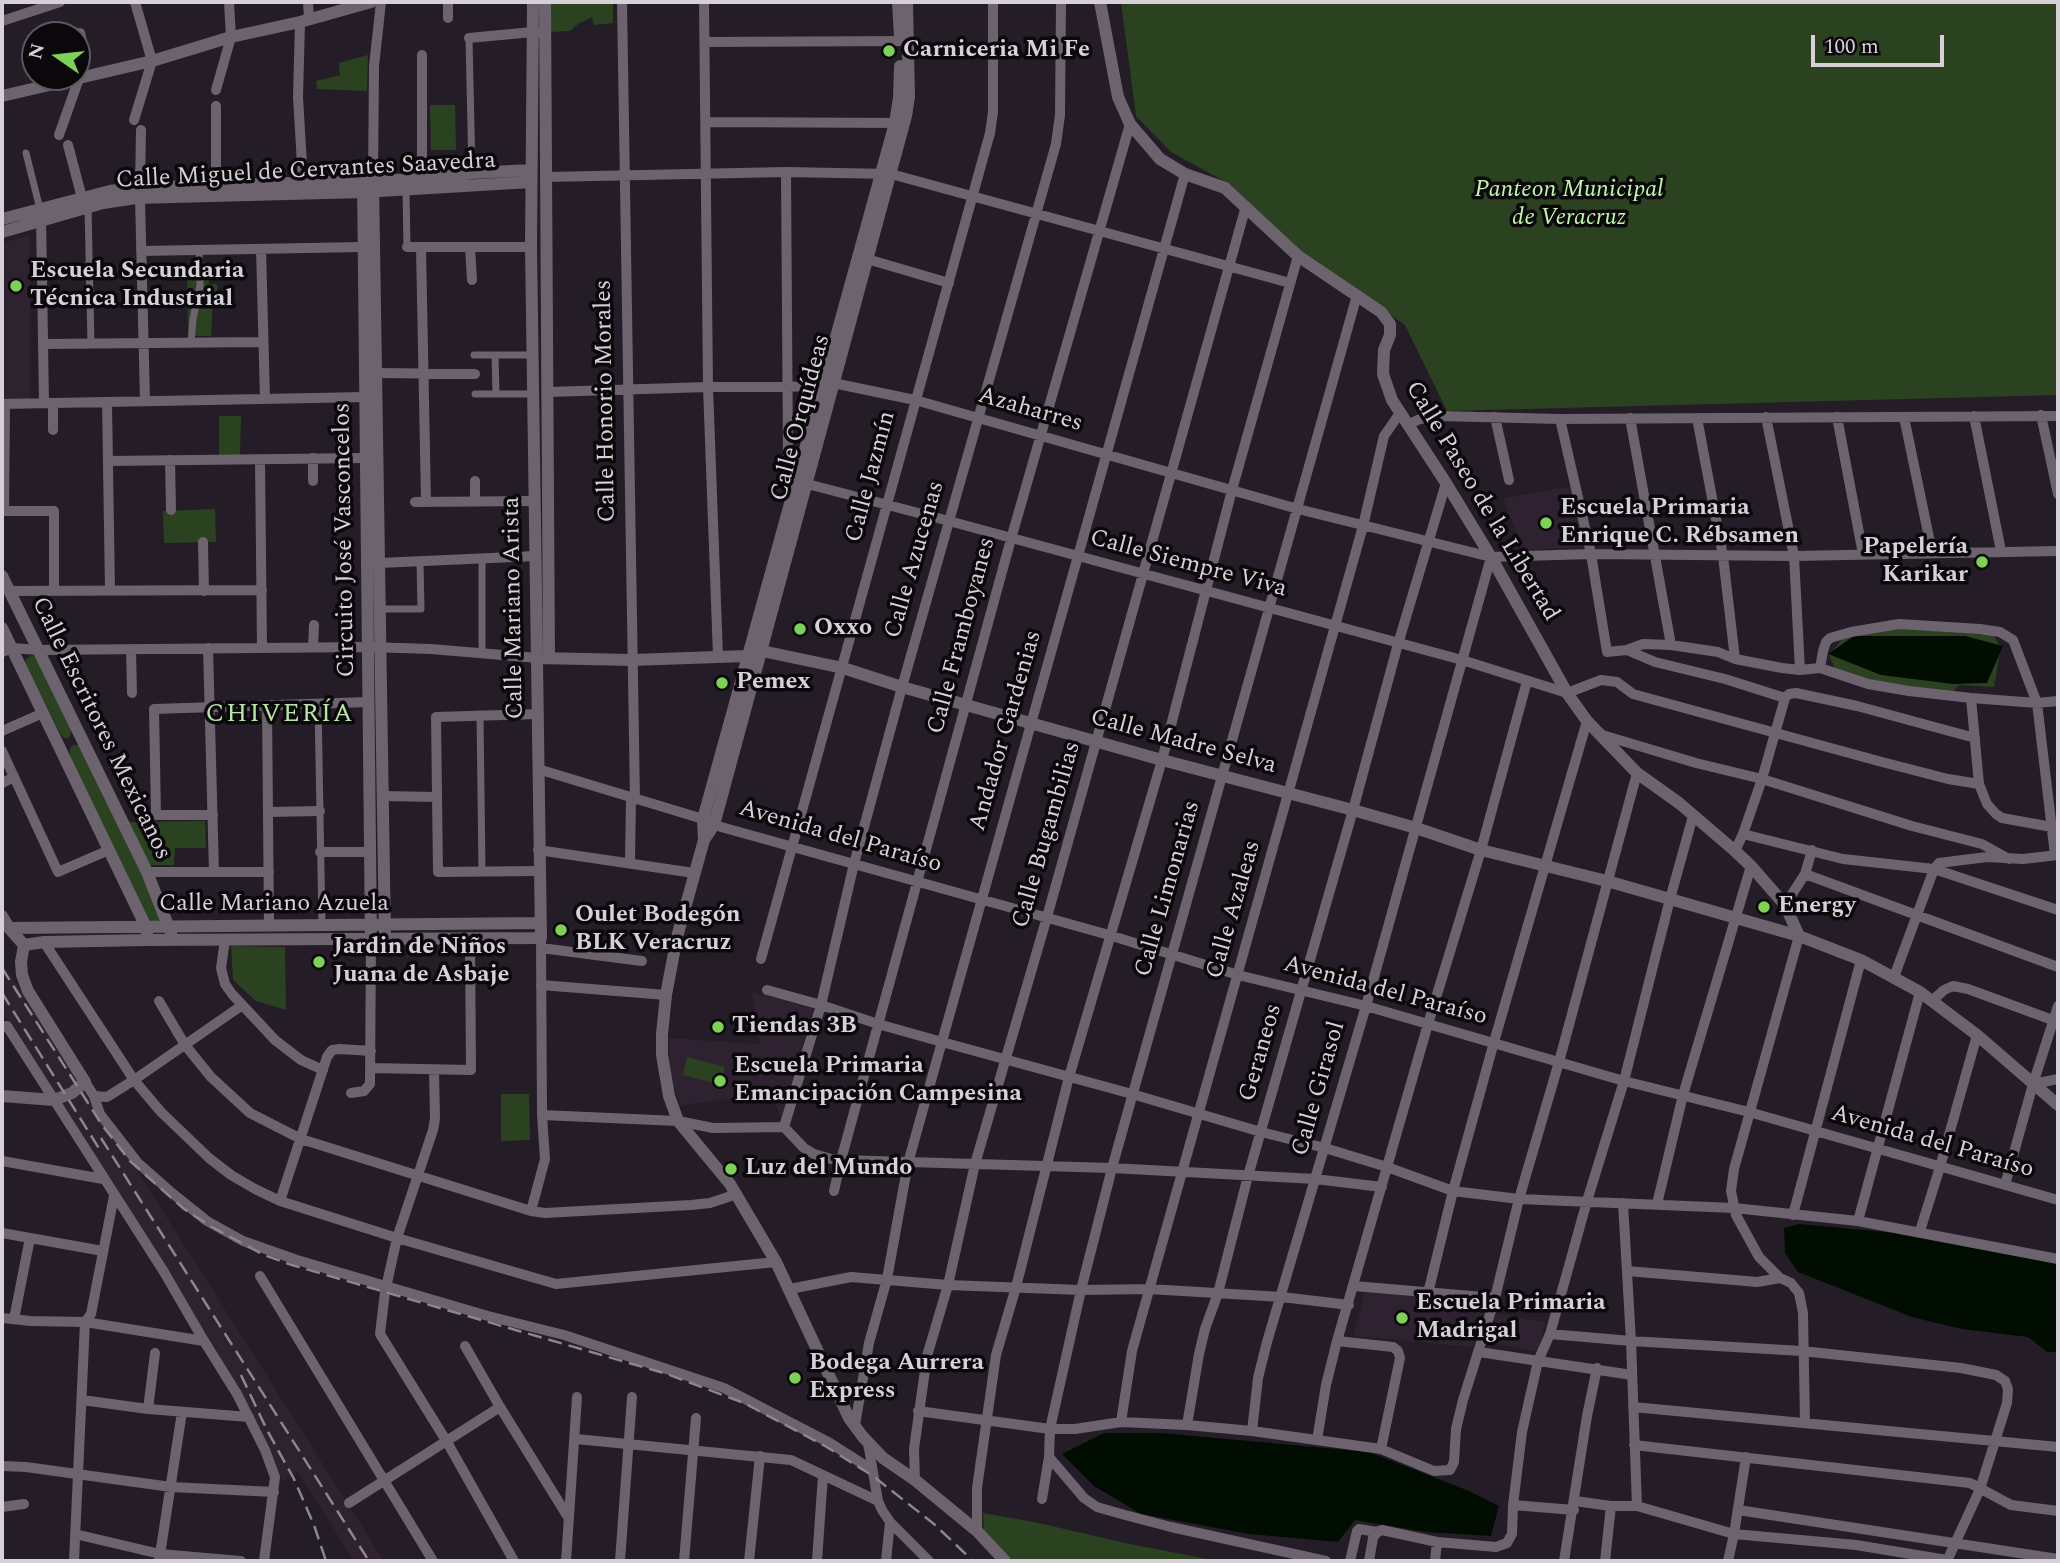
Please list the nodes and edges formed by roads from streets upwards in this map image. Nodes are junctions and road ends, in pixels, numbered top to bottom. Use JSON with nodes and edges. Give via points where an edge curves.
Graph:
{"nodes":[{"id":1,"x":60,"y":2,"type":"edge"},
{"id":2,"x":135,"y":2,"type":"edge"},
{"id":3,"x":229,"y":2,"type":"edge"},
{"id":4,"x":308,"y":2,"type":"edge"},
{"id":5,"x":370,"y":2,"type":"edge"},
{"id":6,"x":381,"y":2,"type":"edge"},
{"id":7,"x":448,"y":2,"type":"edge"},
{"id":8,"x":533,"y":2,"type":"edge"},
{"id":9,"x":545,"y":2,"type":"edge"},
{"id":10,"x":622,"y":2,"type":"edge"},
{"id":11,"x":704,"y":2,"type":"edge"},
{"id":12,"x":898,"y":2,"type":"edge"},
{"id":13,"x":907,"y":2,"type":"edge"},
{"id":14,"x":993,"y":2,"type":"edge"},
{"id":15,"x":1061,"y":2,"type":"edge"},
{"id":16,"x":1100,"y":2,"type":"edge"},
{"id":17,"x":448,"y":18,"type":"dead end"},
{"id":18,"x":2,"y":21,"type":"edge"},
{"id":19,"x":304,"y":21,"type":"junction"},
{"id":20,"x":539,"y":33,"type":"junction"},
{"id":21,"x":231,"y":37,"type":"junction"},
{"id":22,"x":469,"y":38,"type":"joint"},
{"id":23,"x":705,"y":42,"type":"junction"},
{"id":24,"x":904,"y":42,"type":"junction"},
{"id":25,"x":422,"y":55,"type":"dead end"},
{"id":26,"x":152,"y":61,"type":"junction"},
{"id":27,"x":91,"y":75,"type":"edge"},
{"id":28,"x":216,"y":90,"type":"dead end"},
{"id":29,"x":23,"y":91,"type":"edge"},
{"id":30,"x":74,"y":91,"type":"edge"},
{"id":31,"x":2,"y":96,"type":"edge"},
{"id":32,"x":216,"y":106,"type":"dead end"},
{"id":33,"x":134,"y":120,"type":"dead end"},
{"id":34,"x":706,"y":122,"type":"junction"},
{"id":35,"x":900,"y":123,"type":"junction"},
{"id":36,"x":1130,"y":124,"type":"junction"},
{"id":37,"x":141,"y":130,"type":"dead end"},
{"id":38,"x":59,"y":135,"type":"dead end"},
{"id":39,"x":68,"y":145,"type":"dead end"},
{"id":40,"x":26,"y":153,"type":"dead end"},
{"id":41,"x":786,"y":172,"type":"junction"},
{"id":42,"x":472,"y":173,"type":"junction"},
{"id":43,"x":705,"y":173,"type":"junction"},
{"id":44,"x":624,"y":174,"type":"junction"},
{"id":45,"x":886,"y":174,"type":"junction"},
{"id":46,"x":1185,"y":174,"type":"junction"},
{"id":47,"x":531,"y":176,"type":"junction"},
{"id":48,"x":547,"y":177,"type":"junction"},
{"id":49,"x":422,"y":179,"type":"junction"},
{"id":50,"x":303,"y":181,"type":"junction"},
{"id":51,"x":216,"y":185,"type":"junction"},
{"id":52,"x":368,"y":186,"type":"junction"},
{"id":53,"x":406,"y":190,"type":"junction"},
{"id":54,"x":140,"y":193,"type":"junction"},
{"id":55,"x":972,"y":196,"type":"junction"},
{"id":56,"x":85,"y":203,"type":"junction"},
{"id":57,"x":1246,"y":206,"type":"junction"},
{"id":58,"x":1037,"y":214,"type":"junction"},
{"id":59,"x":41,"y":215,"type":"junction"},
{"id":60,"x":2,"y":219,"type":"edge"},
{"id":61,"x":2,"y":232,"type":"edge"},
{"id":62,"x":1100,"y":232,"type":"junction"},
{"id":63,"x":363,"y":247,"type":"junction"},
{"id":64,"x":407,"y":247,"type":"joint"},
{"id":65,"x":421,"y":247,"type":"junction"},
{"id":66,"x":470,"y":247,"type":"junction"},
{"id":67,"x":531,"y":247,"type":"junction"},
{"id":68,"x":261,"y":249,"type":"junction"},
{"id":69,"x":1164,"y":249,"type":"junction"},
{"id":70,"x":199,"y":250,"type":"junction"},
{"id":71,"x":141,"y":251,"type":"junction"},
{"id":72,"x":1298,"y":256,"type":"junction"},
{"id":73,"x":867,"y":259,"type":"junction"},
{"id":74,"x":1229,"y":267,"type":"junction"},
{"id":75,"x":472,"y":280,"type":"dead end"},
{"id":76,"x":949,"y":283,"type":"junction"},
{"id":77,"x":1290,"y":283,"type":"junction"},
{"id":78,"x":1357,"y":295,"type":"junction"},
{"id":79,"x":263,"y":342,"type":"junction"},
{"id":80,"x":143,"y":343,"type":"junction"},
{"id":81,"x":191,"y":343,"type":"junction"},
{"id":82,"x":44,"y":344,"type":"junction"},
{"id":83,"x":91,"y":344,"type":"junction"},
{"id":84,"x":474,"y":355,"type":"dead end"},
{"id":85,"x":495,"y":355,"type":"junction"},
{"id":86,"x":533,"y":355,"type":"junction"},
{"id":87,"x":376,"y":373,"type":"junction"},
{"id":88,"x":475,"y":374,"type":"dead end"},
{"id":89,"x":425,"y":375,"type":"junction"},
{"id":90,"x":827,"y":384,"type":"junction"},
{"id":91,"x":708,"y":387,"type":"junction"},
{"id":92,"x":788,"y":387,"type":"junction"},
{"id":93,"x":628,"y":390,"type":"junction"},
{"id":94,"x":548,"y":391,"type":"junction"},
{"id":95,"x":475,"y":394,"type":"dead end"},
{"id":96,"x":496,"y":394,"type":"junction"},
{"id":97,"x":534,"y":394,"type":"junction"},
{"id":98,"x":365,"y":397,"type":"junction"},
{"id":99,"x":265,"y":399,"type":"junction"},
{"id":100,"x":915,"y":400,"type":"junction"},
{"id":101,"x":145,"y":401,"type":"junction"},
{"id":102,"x":107,"y":402,"type":"junction"},
{"id":103,"x":49,"y":403,"type":"junction"},
{"id":104,"x":4,"y":404,"type":"edge"},
{"id":105,"x":1400,"y":413,"type":"junction"},
{"id":106,"x":2041,"y":415,"type":"junction"},
{"id":107,"x":1495,"y":416,"type":"junction"},
{"id":108,"x":1905,"y":416,"type":"junction"},
{"id":109,"x":1974,"y":416,"type":"junction"},
{"id":110,"x":2058,"y":416,"type":"edge"},
{"id":111,"x":1766,"y":417,"type":"junction"},
{"id":112,"x":1837,"y":417,"type":"junction"},
{"id":113,"x":979,"y":418,"type":"junction"},
{"id":114,"x":1630,"y":418,"type":"junction"},
{"id":115,"x":1697,"y":418,"type":"junction"},
{"id":116,"x":1560,"y":419,"type":"junction"},
{"id":117,"x":1407,"y":425,"type":"junction"},
{"id":118,"x":53,"y":430,"type":"dead end"},
{"id":119,"x":1041,"y":436,"type":"junction"},
{"id":120,"x":1106,"y":454,"type":"junction"},
{"id":121,"x":313,"y":458,"type":"junction"},
{"id":122,"x":366,"y":458,"type":"junction"},
{"id":123,"x":260,"y":459,"type":"junction"},
{"id":124,"x":170,"y":460,"type":"junction"},
{"id":125,"x":108,"y":461,"type":"junction"},
{"id":126,"x":1172,"y":472,"type":"junction"},
{"id":127,"x":1509,"y":480,"type":"dead end"},
{"id":128,"x":313,"y":481,"type":"dead end"},
{"id":129,"x":475,"y":481,"type":"dead end"},
{"id":130,"x":800,"y":482,"type":"junction"},
{"id":131,"x":1446,"y":483,"type":"junction"},
{"id":132,"x":1232,"y":490,"type":"junction"},
{"id":133,"x":2058,"y":494,"type":"edge"},
{"id":134,"x":475,"y":501,"type":"junction"},
{"id":135,"x":535,"y":501,"type":"junction"},
{"id":136,"x":415,"y":502,"type":"dead end"},
{"id":137,"x":426,"y":502,"type":"junction"},
{"id":138,"x":886,"y":504,"type":"junction"},
{"id":139,"x":1298,"y":509,"type":"junction"},
{"id":140,"x":171,"y":510,"type":"dead end"},
{"id":141,"x":949,"y":521,"type":"junction"},
{"id":142,"x":1363,"y":526,"type":"junction"},
{"id":143,"x":1011,"y":539,"type":"junction"},
{"id":144,"x":203,"y":542,"type":"dead end"},
{"id":145,"x":1430,"y":542,"type":"junction"},
{"id":146,"x":2001,"y":551,"type":"junction"},
{"id":147,"x":2058,"y":551,"type":"edge"},
{"id":148,"x":1932,"y":552,"type":"junction"},
{"id":149,"x":1591,"y":554,"type":"junction"},
{"id":150,"x":1863,"y":554,"type":"junction"},
{"id":151,"x":1656,"y":555,"type":"junction"},
{"id":152,"x":536,"y":556,"type":"junction"},
{"id":153,"x":1723,"y":556,"type":"junction"},
{"id":154,"x":1794,"y":556,"type":"junction"},
{"id":155,"x":1079,"y":557,"type":"junction"},
{"id":156,"x":482,"y":558,"type":"junction"},
{"id":157,"x":1491,"y":558,"type":"junction"},
{"id":158,"x":420,"y":561,"type":"junction"},
{"id":159,"x":379,"y":563,"type":"junction"},
{"id":160,"x":1143,"y":575,"type":"junction"},
{"id":161,"x":2,"y":576,"type":"edge"},
{"id":162,"x":262,"y":590,"type":"junction"},
{"id":163,"x":54,"y":591,"type":"junction"},
{"id":164,"x":110,"y":591,"type":"junction"},
{"id":165,"x":204,"y":591,"type":"junction"},
{"id":166,"x":1206,"y":591,"type":"junction"},
{"id":167,"x":9,"y":592,"type":"junction"},
{"id":168,"x":769,"y":603,"type":"junction"},
{"id":169,"x":1270,"y":608,"type":"junction"},
{"id":170,"x":380,"y":610,"type":"junction"},
{"id":171,"x":314,"y":625,"type":"dead end"},
{"id":172,"x":1335,"y":627,"type":"junction"},
{"id":173,"x":2,"y":628,"type":"edge"},
{"id":174,"x":1398,"y":644,"type":"junction"},
{"id":175,"x":1671,"y":645,"type":"junction"},
{"id":176,"x":313,"y":647,"type":"junction"},
{"id":177,"x":375,"y":647,"type":"junction"},
{"id":178,"x":208,"y":648,"type":"junction"},
{"id":179,"x":262,"y":648,"type":"junction"},
{"id":180,"x":131,"y":649,"type":"junction"},
{"id":181,"x":7,"y":650,"type":"edge"},
{"id":182,"x":39,"y":650,"type":"junction"},
{"id":183,"x":1627,"y":650,"type":"junction"},
{"id":184,"x":762,"y":651,"type":"junction"},
{"id":185,"x":482,"y":654,"type":"junction"},
{"id":186,"x":718,"y":656,"type":"junction"},
{"id":187,"x":747,"y":656,"type":"junction"},
{"id":188,"x":543,"y":658,"type":"junction"},
{"id":189,"x":1735,"y":659,"type":"junction"},
{"id":190,"x":632,"y":660,"type":"junction"},
{"id":191,"x":1462,"y":660,"type":"junction"},
{"id":192,"x":843,"y":668,"type":"junction"},
{"id":193,"x":1820,"y":668,"type":"junction"},
{"id":194,"x":1800,"y":670,"type":"junction"},
{"id":195,"x":1527,"y":681,"type":"junction"},
{"id":196,"x":902,"y":687,"type":"junction"},
{"id":197,"x":132,"y":693,"type":"dead end"},
{"id":198,"x":1567,"y":693,"type":"junction"},
{"id":199,"x":1785,"y":698,"type":"junction"},
{"id":200,"x":1971,"y":698,"type":"junction"},
{"id":201,"x":369,"y":702,"type":"junction"},
{"id":202,"x":2058,"y":702,"type":"edge"},
{"id":203,"x":318,"y":703,"type":"junction"},
{"id":204,"x":2038,"y":703,"type":"junction"},
{"id":205,"x":966,"y":704,"type":"junction"},
{"id":206,"x":267,"y":705,"type":"junction"},
{"id":207,"x":210,"y":708,"type":"junction"},
{"id":208,"x":43,"y":713,"type":"junction"},
{"id":209,"x":538,"y":714,"type":"junction"},
{"id":210,"x":480,"y":715,"type":"junction"},
{"id":211,"x":1587,"y":721,"type":"junction"},
{"id":212,"x":1030,"y":723,"type":"junction"},
{"id":213,"x":2,"y":730,"type":"edge"},
{"id":214,"x":1600,"y":734,"type":"junction"},
{"id":215,"x":1775,"y":734,"type":"junction"},
{"id":216,"x":81,"y":735,"type":"junction"},
{"id":217,"x":1975,"y":738,"type":"junction"},
{"id":218,"x":1096,"y":741,"type":"junction"},
{"id":219,"x":59,"y":745,"type":"junction"},
{"id":220,"x":2,"y":751,"type":"edge"},
{"id":221,"x":1162,"y":760,"type":"junction"},
{"id":222,"x":538,"y":769,"type":"junction"},
{"id":223,"x":1637,"y":773,"type":"junction"},
{"id":224,"x":1222,"y":776,"type":"junction"},
{"id":225,"x":14,"y":777,"type":"junction"},
{"id":226,"x":1762,"y":779,"type":"junction"},
{"id":227,"x":2,"y":783,"type":"edge"},
{"id":228,"x":1979,"y":784,"type":"junction"},
{"id":229,"x":1289,"y":794,"type":"junction"},
{"id":230,"x":383,"y":796,"type":"junction"},
{"id":231,"x":437,"y":797,"type":"junction"},
{"id":232,"x":633,"y":799,"type":"junction"},
{"id":233,"x":1353,"y":810,"type":"junction"},
{"id":234,"x":320,"y":811,"type":"junction"},
{"id":235,"x":268,"y":812,"type":"junction"},
{"id":236,"x":213,"y":816,"type":"junction"},
{"id":237,"x":1693,"y":816,"type":"junction"},
{"id":238,"x":709,"y":822,"type":"junction"},
{"id":239,"x":2052,"y":827,"type":"junction"},
{"id":240,"x":1416,"y":828,"type":"junction"},
{"id":241,"x":1743,"y":834,"type":"junction"},
{"id":242,"x":792,"y":846,"type":"junction"},
{"id":243,"x":109,"y":850,"type":"junction"},
{"id":244,"x":538,"y":850,"type":"junction"},
{"id":245,"x":1480,"y":850,"type":"junction"},
{"id":246,"x":1812,"y":850,"type":"junction"},
{"id":247,"x":1735,"y":851,"type":"junction"},
{"id":248,"x":320,"y":852,"type":"junction"},
{"id":249,"x":370,"y":852,"type":"junction"},
{"id":250,"x":2057,"y":855,"type":"edge"},
{"id":251,"x":2009,"y":859,"type":"junction"},
{"id":252,"x":630,"y":862,"type":"junction"},
{"id":253,"x":854,"y":864,"type":"junction"},
{"id":254,"x":1544,"y":864,"type":"junction"},
{"id":255,"x":1751,"y":866,"type":"junction"},
{"id":256,"x":1934,"y":869,"type":"junction"},
{"id":257,"x":539,"y":871,"type":"junction"},
{"id":258,"x":147,"y":872,"type":"junction"},
{"id":259,"x":214,"y":872,"type":"junction"},
{"id":260,"x":269,"y":872,"type":"junction"},
{"id":261,"x":482,"y":872,"type":"junction"},
{"id":262,"x":694,"y":873,"type":"junction"},
{"id":263,"x":1805,"y":874,"type":"junction"},
{"id":264,"x":1607,"y":881,"type":"junction"},
{"id":265,"x":917,"y":882,"type":"junction"},
{"id":266,"x":981,"y":899,"type":"junction"},
{"id":267,"x":1670,"y":899,"type":"junction"},
{"id":268,"x":1786,"y":905,"type":"junction"},
{"id":269,"x":2058,"y":910,"type":"edge"},
{"id":270,"x":1917,"y":915,"type":"junction"},
{"id":271,"x":1047,"y":917,"type":"junction"},
{"id":272,"x":1735,"y":917,"type":"junction"},
{"id":273,"x":5,"y":922,"type":"edge"},
{"id":274,"x":540,"y":923,"type":"junction"},
{"id":275,"x":170,"y":926,"type":"junction"},
{"id":276,"x":269,"y":926,"type":"junction"},
{"id":277,"x":322,"y":926,"type":"junction"},
{"id":278,"x":371,"y":926,"type":"junction"},
{"id":279,"x":386,"y":926,"type":"junction"},
{"id":280,"x":147,"y":933,"type":"junction"},
{"id":281,"x":1110,"y":935,"type":"junction"},
{"id":282,"x":1799,"y":936,"type":"junction"},
{"id":283,"x":470,"y":939,"type":"junction"},
{"id":284,"x":173,"y":940,"type":"junction"},
{"id":285,"x":225,"y":940,"type":"junction"},
{"id":286,"x":371,"y":940,"type":"junction"},
{"id":287,"x":386,"y":940,"type":"junction"},
{"id":288,"x":44,"y":942,"type":"junction"},
{"id":289,"x":541,"y":943,"type":"junction"},
{"id":290,"x":24,"y":945,"type":"junction"},
{"id":291,"x":1172,"y":956,"type":"junction"},
{"id":292,"x":761,"y":959,"type":"dead end"},
{"id":293,"x":1861,"y":960,"type":"junction"},
{"id":294,"x":642,"y":961,"type":"dead end"},
{"id":295,"x":2058,"y":967,"type":"edge"},
{"id":296,"x":1238,"y":975,"type":"junction"},
{"id":297,"x":1894,"y":977,"type":"junction"},
{"id":298,"x":541,"y":985,"type":"junction"},
{"id":299,"x":767,"y":990,"type":"dead end"},
{"id":300,"x":1302,"y":991,"type":"junction"},
{"id":301,"x":1920,"y":992,"type":"junction"},
{"id":302,"x":666,"y":995,"type":"junction"},
{"id":303,"x":159,"y":1001,"type":"dead end"},
{"id":304,"x":1932,"y":1001,"type":"junction"},
{"id":305,"x":821,"y":1004,"type":"junction"},
{"id":306,"x":241,"y":1006,"type":"junction"},
{"id":307,"x":1366,"y":1006,"type":"junction"},
{"id":308,"x":2058,"y":1006,"type":"edge"},
{"id":309,"x":2056,"y":1021,"type":"edge"},
{"id":310,"x":878,"y":1024,"type":"junction"},
{"id":311,"x":1428,"y":1024,"type":"junction"},
{"id":312,"x":2,"y":1027,"type":"edge"},
{"id":313,"x":1977,"y":1035,"type":"junction"},
{"id":314,"x":942,"y":1042,"type":"junction"},
{"id":315,"x":1494,"y":1042,"type":"junction"},
{"id":316,"x":186,"y":1045,"type":"junction"},
{"id":317,"x":371,"y":1051,"type":"junction"},
{"id":318,"x":1004,"y":1059,"type":"junction"},
{"id":319,"x":1559,"y":1062,"type":"junction"},
{"id":320,"x":371,"y":1068,"type":"junction"},
{"id":321,"x":323,"y":1070,"type":"junction"},
{"id":322,"x":434,"y":1070,"type":"junction"},
{"id":323,"x":1069,"y":1077,"type":"junction"},
{"id":324,"x":2058,"y":1079,"type":"edge"},
{"id":325,"x":134,"y":1080,"type":"junction"},
{"id":326,"x":1624,"y":1081,"type":"junction"},
{"id":327,"x":85,"y":1082,"type":"junction"},
{"id":328,"x":2033,"y":1084,"type":"junction"},
{"id":329,"x":351,"y":1093,"type":"dead end"},
{"id":330,"x":1132,"y":1094,"type":"junction"},
{"id":331,"x":1684,"y":1095,"type":"junction"},
{"id":332,"x":2,"y":1096,"type":"edge"},
{"id":333,"x":94,"y":1096,"type":"junction"},
{"id":334,"x":54,"y":1100,"type":"junction"},
{"id":335,"x":2058,"y":1105,"type":"edge"},
{"id":336,"x":1749,"y":1112,"type":"junction"},
{"id":337,"x":1199,"y":1114,"type":"junction"},
{"id":338,"x":542,"y":1115,"type":"junction"},
{"id":339,"x":678,"y":1121,"type":"junction"},
{"id":340,"x":784,"y":1127,"type":"junction"},
{"id":341,"x":1261,"y":1132,"type":"junction"},
{"id":342,"x":1815,"y":1132,"type":"junction"},
{"id":343,"x":301,"y":1139,"type":"junction"},
{"id":344,"x":1325,"y":1148,"type":"junction"},
{"id":345,"x":1877,"y":1150,"type":"junction"},
{"id":346,"x":841,"y":1160,"type":"junction"},
{"id":347,"x":2,"y":1161,"type":"edge"},
{"id":348,"x":908,"y":1163,"type":"junction"},
{"id":349,"x":975,"y":1164,"type":"junction"},
{"id":350,"x":1045,"y":1167,"type":"junction"},
{"id":351,"x":1387,"y":1167,"type":"junction"},
{"id":352,"x":1940,"y":1167,"type":"junction"},
{"id":353,"x":1112,"y":1168,"type":"junction"},
{"id":354,"x":1181,"y":1173,"type":"junction"},
{"id":355,"x":417,"y":1175,"type":"junction"},
{"id":356,"x":1248,"y":1176,"type":"junction"},
{"id":357,"x":103,"y":1179,"type":"junction"},
{"id":358,"x":1315,"y":1180,"type":"junction"},
{"id":359,"x":2005,"y":1185,"type":"junction"},
{"id":360,"x":1382,"y":1187,"type":"junction"},
{"id":361,"x":834,"y":1191,"type":"dead end"},
{"id":362,"x":1453,"y":1191,"type":"junction"},
{"id":363,"x":737,"y":1194,"type":"junction"},
{"id":364,"x":114,"y":1196,"type":"junction"},
{"id":365,"x":1519,"y":1199,"type":"junction"},
{"id":366,"x":2058,"y":1200,"type":"edge"},
{"id":367,"x":280,"y":1201,"type":"junction"},
{"id":368,"x":1587,"y":1201,"type":"junction"},
{"id":369,"x":1623,"y":1203,"type":"junction"},
{"id":370,"x":1657,"y":1204,"type":"junction"},
{"id":371,"x":1734,"y":1208,"type":"junction"},
{"id":372,"x":531,"y":1211,"type":"junction"},
{"id":373,"x":1793,"y":1215,"type":"junction"},
{"id":374,"x":1858,"y":1221,"type":"junction"},
{"id":375,"x":1920,"y":1231,"type":"junction"},
{"id":376,"x":2,"y":1233,"type":"edge"},
{"id":377,"x":30,"y":1238,"type":"junction"},
{"id":378,"x":397,"y":1238,"type":"junction"},
{"id":379,"x":103,"y":1251,"type":"junction"},
{"id":380,"x":2058,"y":1259,"type":"edge"},
{"id":381,"x":776,"y":1262,"type":"junction"},
{"id":382,"x":1627,"y":1271,"type":"junction"},
{"id":383,"x":260,"y":1276,"type":"dead end"},
{"id":384,"x":1780,"y":1278,"type":"junction"},
{"id":385,"x":887,"y":1279,"type":"junction"},
{"id":386,"x":386,"y":1286,"type":"junction"},
{"id":387,"x":948,"y":1286,"type":"junction"},
{"id":388,"x":1354,"y":1286,"type":"junction"},
{"id":389,"x":1016,"y":1287,"type":"junction"},
{"id":390,"x":790,"y":1289,"type":"junction"},
{"id":391,"x":1149,"y":1289,"type":"junction"},
{"id":392,"x":1081,"y":1290,"type":"junction"},
{"id":393,"x":1218,"y":1293,"type":"junction"},
{"id":394,"x":1429,"y":1293,"type":"junction"},
{"id":395,"x":1282,"y":1297,"type":"junction"},
{"id":396,"x":1495,"y":1298,"type":"junction"},
{"id":397,"x":1349,"y":1305,"type":"junction"},
{"id":398,"x":2,"y":1318,"type":"edge"},
{"id":399,"x":14,"y":1319,"type":"junction"},
{"id":400,"x":85,"y":1322,"type":"junction"},
{"id":401,"x":1550,"y":1334,"type":"junction"},
{"id":402,"x":204,"y":1341,"type":"junction"},
{"id":403,"x":1337,"y":1341,"type":"junction"},
{"id":404,"x":1631,"y":1341,"type":"junction"},
{"id":405,"x":465,"y":1346,"type":"dead end"},
{"id":406,"x":1479,"y":1352,"type":"junction"},
{"id":407,"x":1802,"y":1352,"type":"junction"},
{"id":408,"x":155,"y":1353,"type":"dead end"},
{"id":409,"x":1538,"y":1361,"type":"junction"},
{"id":410,"x":1597,"y":1368,"type":"junction"},
{"id":411,"x":1632,"y":1375,"type":"junction"},
{"id":412,"x":577,"y":1397,"type":"dead end"},
{"id":413,"x":632,"y":1397,"type":"dead end"},
{"id":414,"x":82,"y":1400,"type":"junction"},
{"id":415,"x":1633,"y":1406,"type":"junction"},
{"id":416,"x":500,"y":1407,"type":"junction"},
{"id":417,"x":148,"y":1409,"type":"junction"},
{"id":418,"x":918,"y":1411,"type":"junction"},
{"id":419,"x":182,"y":1412,"type":"junction"},
{"id":420,"x":249,"y":1417,"type":"junction"},
{"id":421,"x":696,"y":1418,"type":"dead end"},
{"id":422,"x":986,"y":1422,"type":"junction"},
{"id":423,"x":1121,"y":1422,"type":"junction"},
{"id":424,"x":1805,"y":1423,"type":"junction"},
{"id":425,"x":1187,"y":1424,"type":"junction"},
{"id":426,"x":855,"y":1425,"type":"junction"},
{"id":427,"x":1050,"y":1429,"type":"junction"},
{"id":428,"x":1252,"y":1431,"type":"junction"},
{"id":429,"x":576,"y":1439,"type":"junction"},
{"id":430,"x":1317,"y":1440,"type":"junction"},
{"id":431,"x":1995,"y":1441,"type":"junction"},
{"id":432,"x":447,"y":1442,"type":"junction"},
{"id":433,"x":628,"y":1443,"type":"junction"},
{"id":434,"x":868,"y":1443,"type":"junction"},
{"id":435,"x":1634,"y":1445,"type":"junction"},
{"id":436,"x":2058,"y":1447,"type":"edge"},
{"id":437,"x":694,"y":1449,"type":"junction"},
{"id":438,"x":1381,"y":1449,"type":"junction"},
{"id":439,"x":760,"y":1456,"type":"junction"},
{"id":440,"x":1049,"y":1457,"type":"junction"},
{"id":441,"x":1746,"y":1457,"type":"junction"},
{"id":442,"x":2,"y":1466,"type":"edge"},
{"id":443,"x":872,"y":1470,"type":"junction"},
{"id":444,"x":77,"y":1474,"type":"junction"},
{"id":445,"x":823,"y":1475,"type":"junction"},
{"id":446,"x":384,"y":1480,"type":"junction"},
{"id":447,"x":915,"y":1480,"type":"junction"},
{"id":448,"x":171,"y":1487,"type":"junction"},
{"id":449,"x":1980,"y":1489,"type":"junction"},
{"id":450,"x":274,"y":1492,"type":"junction"},
{"id":451,"x":1042,"y":1499,"type":"dead end"},
{"id":452,"x":878,"y":1501,"type":"junction"},
{"id":453,"x":349,"y":1503,"type":"dead end"},
{"id":454,"x":24,"y":1504,"type":"dead end"},
{"id":455,"x":1513,"y":1505,"type":"junction"},
{"id":456,"x":1574,"y":1505,"type":"junction"},
{"id":457,"x":1611,"y":1506,"type":"junction"},
{"id":458,"x":1637,"y":1506,"type":"junction"},
{"id":459,"x":2,"y":1507,"type":"edge"},
{"id":460,"x":1738,"y":1510,"type":"junction"},
{"id":461,"x":2058,"y":1511,"type":"edge"},
{"id":462,"x":568,"y":1517,"type":"junction"},
{"id":463,"x":890,"y":1522,"type":"junction"},
{"id":464,"x":977,"y":1531,"type":"junction"},
{"id":465,"x":1377,"y":1532,"type":"junction"},
{"id":466,"x":75,"y":1534,"type":"junction"},
{"id":467,"x":1734,"y":1534,"type":"junction"},
{"id":468,"x":1437,"y":1542,"type":"junction"},
{"id":469,"x":1956,"y":1542,"type":"junction"},
{"id":470,"x":159,"y":1557,"type":"edge"},
{"id":471,"x":2058,"y":1559,"type":"edge"},
{"id":472,"x":74,"y":1561,"type":"edge"},
{"id":473,"x":242,"y":1561,"type":"edge"},
{"id":474,"x":264,"y":1561,"type":"edge"},
{"id":475,"x":433,"y":1561,"type":"edge"},
{"id":476,"x":514,"y":1561,"type":"edge"},
{"id":477,"x":566,"y":1561,"type":"edge"},
{"id":478,"x":620,"y":1561,"type":"edge"},
{"id":479,"x":684,"y":1561,"type":"edge"},
{"id":480,"x":750,"y":1561,"type":"edge"},
{"id":481,"x":817,"y":1561,"type":"edge"},
{"id":482,"x":886,"y":1561,"type":"edge"},
{"id":483,"x":929,"y":1561,"type":"edge"},
{"id":484,"x":1005,"y":1561,"type":"edge"},
{"id":485,"x":1326,"y":1561,"type":"edge"},
{"id":486,"x":1350,"y":1561,"type":"edge"},
{"id":487,"x":1368,"y":1561,"type":"edge"},
{"id":488,"x":1435,"y":1561,"type":"edge"},
{"id":489,"x":1564,"y":1561,"type":"edge"},
{"id":490,"x":1605,"y":1561,"type":"edge"},
{"id":491,"x":1728,"y":1561,"type":"edge"},
{"id":492,"x":1947,"y":1561,"type":"edge"}],
"edges":[{"from":1,"to":18,"type":"street"},
{"from":2,"to":26,"type":"street"},
{"from":3,"to":21,"type":"street"},
{"from":4,"to":19,"type":"street"},
{"from":5,"to":19,"type":"street"},
{"from":6,"to":52,"type":"street"},
{"from":7,"to":17,"type":"street"},
{"from":8,"to":20,"type":"street","name":"Calle Mariano Arista"},
{"from":9,"to":20,"type":"street","name":"Calle Mariano Arista"},
{"from":10,"to":44,"type":"street","name":"Calle Honorio Morales"},
{"from":11,"to":23,"type":"street"},
{"from":12,"to":24,"type":"street","name":"Calle Orquídeas"},
{"from":13,"to":24,"type":"street","name":"Calle Orquídeas"},
{"from":14,"to":55,"type":"street","name":"Calle Jazmín","via":[[993,112]]},
{"from":15,"to":58,"type":"street","name":"Calle Azucenas","via":[[1060,115]]},
{"from":16,"to":36,"type":"street","name":"Calle Paseo de la Libertad","via":[[1118,97]]},
{"from":19,"to":21,"type":"street"},
{"from":19,"to":50,"type":"street","via":[[298,97]]},
{"from":20,"to":22,"type":"street"},
{"from":20,"to":47,"type":"street","name":"Calle Mariano Arista"},
{"from":20,"to":48,"type":"street","name":"Calle Mariano Arista"},
{"from":21,"to":26,"type":"street"},
{"from":21,"to":28,"type":"street"},
{"from":22,"to":42,"type":"street"},
{"from":23,"to":24,"type":"street"},
{"from":23,"to":34,"type":"street"},
{"from":24,"to":35,"type":"street","name":"Calle Orquídeas","via":[[909,97]]},
{"from":25,"to":49,"type":"street"},
{"from":26,"to":27,"type":"street"},
{"from":26,"to":33,"type":"street"},
{"from":29,"to":31,"type":"street"},
{"from":30,"to":38,"type":"street"},
{"from":32,"to":51,"type":"street"},
{"from":34,"to":35,"type":"street"},
{"from":34,"to":43,"type":"street"},
{"from":35,"to":45,"type":"street","name":"Calle Orquídeas"},
{"from":36,"to":46,"type":"street","name":"Calle Paseo de la Libertad","via":[[1160,159]]},
{"from":36,"to":62,"type":"street","name":"Calle Framboyanes"},
{"from":37,"to":54,"type":"street"},
{"from":39,"to":56,"type":"street"},
{"from":40,"to":59,"type":"street"},
{"from":41,"to":43,"type":"street"},
{"from":41,"to":45,"type":"street"},
{"from":41,"to":92,"type":"street"},
{"from":42,"to":47,"type":"street","name":"Calle Miguel de Cervantes Saavedra"},
{"from":42,"to":49,"type":"street","name":"Calle Miguel de Cervantes Saavedra"},
{"from":43,"to":44,"type":"street"},
{"from":43,"to":91,"type":"street"},
{"from":44,"to":48,"type":"street"},
{"from":44,"to":93,"type":"street","name":"Calle Honorio Morales"},
{"from":45,"to":55,"type":"street"},
{"from":45,"to":73,"type":"street","name":"Calle Orquídeas"},
{"from":45,"to":90,"type":"street","name":"Calle Orquídeas"},
{"from":46,"to":57,"type":"street","name":"Calle Paseo de la Libertad","via":[[1225,188]]},
{"from":46,"to":69,"type":"street","name":"Andador Gardenias"},
{"from":47,"to":53,"type":"street","name":"Calle Miguel de Cervantes Saavedra"},
{"from":47,"to":67,"type":"street","name":"Calle Mariano Arista"},
{"from":48,"to":94,"type":"street","name":"Calle Mariano Arista"},
{"from":49,"to":52,"type":"street","name":"Calle Miguel de Cervantes Saavedra"},
{"from":50,"to":51,"type":"street","name":"Calle Miguel de Cervantes Saavedra"},
{"from":50,"to":52,"type":"street","name":"Calle Miguel de Cervantes Saavedra"},
{"from":51,"to":54,"type":"street","name":"Calle Miguel de Cervantes Saavedra"},
{"from":52,"to":53,"type":"street","name":"Calle Miguel de Cervantes Saavedra"},
{"from":52,"to":54,"type":"street","name":"Calle Miguel de Cervantes Saavedra"},
{"from":52,"to":63,"type":"street","name":"Circuito José Vasconcelos"},
{"from":52,"to":87,"type":"street","name":"Circuito José Vasconcelos"},
{"from":53,"to":64,"type":"street"},
{"from":54,"to":56,"type":"street","name":"Calle Miguel de Cervantes Saavedra","via":[[110,191]]},
{"from":54,"to":71,"type":"street"},
{"from":55,"to":58,"type":"street"},
{"from":55,"to":76,"type":"street","name":"Calle Jazmín"},
{"from":56,"to":59,"type":"street","name":"Calle Miguel de Cervantes Saavedra"},
{"from":56,"to":83,"type":"street"},
{"from":57,"to":72,"type":"street","name":"Calle Paseo de la Libertad"},
{"from":57,"to":74,"type":"street","name":"Calle Bugambilias"},
{"from":58,"to":62,"type":"street"},
{"from":58,"to":113,"type":"street","name":"Calle Azucenas"},
{"from":59,"to":60,"type":"street","name":"Calle Miguel de Cervantes Saavedra"},
{"from":59,"to":61,"type":"street","name":"Calle Miguel de Cervantes Saavedra"},
{"from":59,"to":82,"type":"street"},
{"from":62,"to":69,"type":"street"},
{"from":62,"to":119,"type":"street","name":"Calle Framboyanes"},
{"from":63,"to":68,"type":"street"},
{"from":63,"to":98,"type":"street","name":"Circuito José Vasconcelos"},
{"from":64,"to":65,"type":"street"},
{"from":65,"to":66,"type":"street"},
{"from":65,"to":89,"type":"street"},
{"from":66,"to":67,"type":"street"},
{"from":66,"to":75,"type":"street"},
{"from":67,"to":86,"type":"street","name":"Calle Mariano Arista"},
{"from":68,"to":70,"type":"street"},
{"from":68,"to":79,"type":"street"},
{"from":69,"to":74,"type":"street"},
{"from":69,"to":120,"type":"street","name":"Andador Gardenias"},
{"from":70,"to":71,"type":"street"},
{"from":70,"to":81,"type":"street","via":[[200,286]]},
{"from":71,"to":80,"type":"street"},
{"from":72,"to":77,"type":"street"},
{"from":72,"to":78,"type":"street","name":"Calle Paseo de la Libertad"},
{"from":73,"to":76,"type":"street"},
{"from":73,"to":90,"type":"street","name":"Calle Orquídeas"},
{"from":74,"to":77,"type":"street"},
{"from":74,"to":126,"type":"street","name":"Calle Bugambilias"},
{"from":76,"to":100,"type":"street","name":"Calle Jazmín"},
{"from":77,"to":132,"type":"street"},
{"from":78,"to":105,"type":"street","name":"Calle Paseo de la Libertad","via":[[1390,324],[1383,374]]},
{"from":78,"to":139,"type":"street","name":"Calle Limonarias"},
{"from":79,"to":81,"type":"street"},
{"from":79,"to":99,"type":"street"},
{"from":80,"to":81,"type":"street"},
{"from":80,"to":83,"type":"street"},
{"from":80,"to":101,"type":"street"},
{"from":82,"to":83,"type":"street"},
{"from":82,"to":103,"type":"street"},
{"from":84,"to":85,"type":"street"},
{"from":85,"to":86,"type":"street"},
{"from":85,"to":96,"type":"street"},
{"from":86,"to":97,"type":"street","name":"Calle Mariano Arista"},
{"from":87,"to":89,"type":"street"},
{"from":87,"to":159,"type":"street","name":"Circuito José Vasconcelos"},
{"from":88,"to":89,"type":"street"},
{"from":89,"to":137,"type":"street"},
{"from":90,"to":92,"type":"street","name":"Azaharres"},
{"from":90,"to":100,"type":"street","name":"Azaharres"},
{"from":90,"to":130,"type":"street","name":"Calle Orquídeas"},
{"from":91,"to":92,"type":"street","name":"Azaharres"},
{"from":91,"to":93,"type":"street","name":"Azaharres"},
{"from":91,"to":186,"type":"street"},
{"from":92,"to":130,"type":"street","via":[[788,459]]},
{"from":93,"to":94,"type":"street","name":"Azaharres"},
{"from":93,"to":190,"type":"street","name":"Calle Honorio Morales"},
{"from":94,"to":188,"type":"street","name":"Calle Mariano Arista"},
{"from":95,"to":96,"type":"street"},
{"from":96,"to":97,"type":"street"},
{"from":97,"to":135,"type":"street","name":"Calle Mariano Arista"},
{"from":98,"to":99,"type":"street"},
{"from":98,"to":122,"type":"street","name":"Circuito José Vasconcelos"},
{"from":99,"to":101,"type":"street"},
{"from":100,"to":113,"type":"street","name":"Azaharres"},
{"from":100,"to":138,"type":"street","name":"Calle Jazmín"},
{"from":101,"to":102,"type":"street"},
{"from":102,"to":103,"type":"street"},
{"from":102,"to":125,"type":"street"},
{"from":103,"to":104,"type":"street"},
{"from":103,"to":118,"type":"street"},
{"from":104,"to":163,"type":"street","via":[[4,511],[54,511]]},
{"from":105,"to":117,"type":"street","name":"Calle Paseo de la Libertad"},
{"from":105,"to":142,"type":"street","name":"Calle Azaleas","via":[[1384,436]]},
{"from":106,"to":109,"type":"street"},
{"from":106,"to":110,"type":"street"},
{"from":106,"to":133,"type":"street"},
{"from":107,"to":116,"type":"street"},
{"from":107,"to":117,"type":"street","via":[[1439,416]]},
{"from":107,"to":127,"type":"street"},
{"from":108,"to":109,"type":"street"},
{"from":108,"to":112,"type":"street"},
{"from":108,"to":148,"type":"street"},
{"from":109,"to":146,"type":"street"},
{"from":111,"to":112,"type":"street"},
{"from":111,"to":115,"type":"street"},
{"from":111,"to":154,"type":"street"},
{"from":112,"to":150,"type":"street"},
{"from":113,"to":119,"type":"street","name":"Azaharres"},
{"from":113,"to":141,"type":"street","name":"Calle Azucenas"},
{"from":114,"to":115,"type":"street"},
{"from":114,"to":116,"type":"street"},
{"from":114,"to":151,"type":"street"},
{"from":115,"to":153,"type":"street"},
{"from":116,"to":149,"type":"street"},
{"from":117,"to":131,"type":"street","name":"Calle Paseo de la Libertad"},
{"from":119,"to":120,"type":"street","name":"Azaharres"},
{"from":119,"to":143,"type":"street","name":"Calle Framboyanes"},
{"from":120,"to":126,"type":"street","name":"Azaharres"},
{"from":120,"to":155,"type":"street","name":"Andador Gardenias"},
{"from":121,"to":122,"type":"street"},
{"from":121,"to":123,"type":"street"},
{"from":121,"to":128,"type":"street"},
{"from":122,"to":177,"type":"street","name":"Circuito José Vasconcelos"},
{"from":123,"to":124,"type":"street"},
{"from":123,"to":162,"type":"street"},
{"from":124,"to":125,"type":"street"},
{"from":124,"to":140,"type":"street"},
{"from":125,"to":164,"type":"street"},
{"from":126,"to":132,"type":"street","name":"Azaharres"},
{"from":126,"to":160,"type":"street","name":"Calle Bugambilias"},
{"from":129,"to":134,"type":"street"},
{"from":130,"to":138,"type":"street","name":"Calle Siempre Viva"},
{"from":130,"to":168,"type":"street","name":"Calle Orquídeas"},
{"from":131,"to":145,"type":"street","name":"Geraneos"},
{"from":131,"to":157,"type":"street","name":"Calle Paseo de la Libertad"},
{"from":132,"to":139,"type":"street","name":"Azaharres"},
{"from":132,"to":166,"type":"street"},
{"from":134,"to":135,"type":"street"},
{"from":134,"to":137,"type":"street"},
{"from":135,"to":152,"type":"street","name":"Calle Mariano Arista"},
{"from":136,"to":137,"type":"street"},
{"from":138,"to":141,"type":"street","name":"Calle Siempre Viva"},
{"from":138,"to":192,"type":"street","name":"Calle Jazmín"},
{"from":139,"to":142,"type":"street","name":"Azaharres"},
{"from":139,"to":169,"type":"street","name":"Calle Limonarias"},
{"from":141,"to":143,"type":"street","name":"Calle Siempre Viva"},
{"from":141,"to":196,"type":"street","name":"Calle Azucenas"},
{"from":142,"to":145,"type":"street","name":"Azaharres"},
{"from":142,"to":172,"type":"street","name":"Calle Azaleas"},
{"from":143,"to":155,"type":"street","name":"Calle Siempre Viva"},
{"from":143,"to":205,"type":"street","name":"Calle Framboyanes"},
{"from":144,"to":165,"type":"street"},
{"from":145,"to":157,"type":"street","name":"Azaharres"},
{"from":145,"to":174,"type":"street","name":"Geraneos"},
{"from":146,"to":147,"type":"street","name":"Azaharres"},
{"from":146,"to":148,"type":"street","name":"Azaharres"},
{"from":148,"to":150,"type":"street","name":"Azaharres"},
{"from":149,"to":151,"type":"street","name":"Azaharres"},
{"from":149,"to":157,"type":"street","name":"Azaharres"},
{"from":149,"to":183,"type":"street","via":[[1607,652]]},
{"from":150,"to":154,"type":"street","name":"Azaharres"},
{"from":151,"to":153,"type":"street","name":"Azaharres"},
{"from":151,"to":175,"type":"street"},
{"from":152,"to":156,"type":"street"},
{"from":152,"to":188,"type":"street","name":"Calle Mariano Arista"},
{"from":153,"to":154,"type":"street","name":"Azaharres"},
{"from":153,"to":189,"type":"street"},
{"from":154,"to":194,"type":"street"},
{"from":155,"to":160,"type":"street","name":"Calle Siempre Viva"},
{"from":155,"to":212,"type":"street","name":"Andador Gardenias"},
{"from":156,"to":158,"type":"street"},
{"from":156,"to":185,"type":"street"},
{"from":157,"to":191,"type":"street","name":"Calle Girasol"},
{"from":157,"to":198,"type":"street","name":"Calle Paseo de la Libertad"},
{"from":158,"to":159,"type":"street"},
{"from":158,"to":170,"type":"street","via":[[421,609]]},
{"from":159,"to":170,"type":"street","name":"Circuito José Vasconcelos"},
{"from":160,"to":166,"type":"street","name":"Calle Siempre Viva"},
{"from":160,"to":218,"type":"street","name":"Calle Bugambilias"},
{"from":161,"to":167,"type":"street","name":"Calle Escritores Mexicanos"},
{"from":162,"to":165,"type":"street"},
{"from":162,"to":179,"type":"street"},
{"from":163,"to":164,"type":"street"},
{"from":163,"to":167,"type":"street"},
{"from":164,"to":165,"type":"street"},
{"from":166,"to":169,"type":"street","name":"Calle Siempre Viva"},
{"from":166,"to":221,"type":"street"},
{"from":167,"to":182,"type":"street","name":"Calle Escritores Mexicanos"},
{"from":168,"to":184,"type":"street","name":"Calle Orquídeas"},
{"from":168,"to":187,"type":"street","name":"Calle Orquídeas"},
{"from":169,"to":172,"type":"street","name":"Calle Siempre Viva"},
{"from":169,"to":224,"type":"street","name":"Calle Limonarias"},
{"from":170,"to":177,"type":"street","name":"Circuito José Vasconcelos"},
{"from":171,"to":176,"type":"street"},
{"from":172,"to":174,"type":"street","name":"Calle Siempre Viva"},
{"from":172,"to":229,"type":"street","name":"Calle Azaleas"},
{"from":173,"to":181,"type":"street","name":"Calle Escritores Mexicanos"},
{"from":174,"to":191,"type":"street","name":"Calle Siempre Viva"},
{"from":174,"to":233,"type":"street","name":"Geraneos"},
{"from":175,"to":183,"type":"street","via":[[1643,644]]},
{"from":175,"to":189,"type":"street"},
{"from":176,"to":177,"type":"street"},
{"from":176,"to":179,"type":"street"},
{"from":177,"to":185,"type":"street"},
{"from":177,"to":201,"type":"street","name":"Circuito José Vasconcelos"},
{"from":177,"to":230,"type":"street","name":"Circuito José Vasconcelos"},
{"from":178,"to":179,"type":"street"},
{"from":178,"to":180,"type":"street"},
{"from":178,"to":207,"type":"street"},
{"from":180,"to":182,"type":"street"},
{"from":180,"to":197,"type":"street"},
{"from":181,"to":182,"type":"street"},
{"from":181,"to":208,"type":"street","name":"Calle Escritores Mexicanos"},
{"from":182,"to":216,"type":"street","name":"Calle Escritores Mexicanos"},
{"from":183,"to":199,"type":"street"},
{"from":184,"to":187,"type":"street"},
{"from":184,"to":192,"type":"street","name":"Calle Madre Selva"},
{"from":184,"to":238,"type":"street","name":"Calle Orquídeas"},
{"from":185,"to":188,"type":"street"},
{"from":186,"to":187,"type":"street"},
{"from":186,"to":190,"type":"street"},
{"from":187,"to":238,"type":"street","name":"Calle Orquídeas"},
{"from":188,"to":190,"type":"street"},
{"from":188,"to":209,"type":"street","name":"Calle Mariano Arista"},
{"from":189,"to":194,"type":"street"},
{"from":190,"to":232,"type":"street","name":"Calle Honorio Morales"},
{"from":191,"to":195,"type":"street","name":"Calle Siempre Viva"},
{"from":191,"to":240,"type":"street","name":"Calle Girasol"},
{"from":192,"to":196,"type":"street","name":"Calle Madre Selva"},
{"from":192,"to":242,"type":"street","name":"Calle Jazmín"},
{"from":193,"to":194,"type":"street"},
{"from":193,"to":200,"type":"street","via":[[1868,684]]},
{"from":193,"to":204,"type":"street","via":[[1826,642],[1851,632],[1899,624],[2000,632],[2013,640]]},
{"from":195,"to":198,"type":"street","name":"Calle Siempre Viva"},
{"from":195,"to":245,"type":"street"},
{"from":196,"to":205,"type":"street","name":"Calle Madre Selva"},
{"from":196,"to":253,"type":"street","name":"Calle Azucenas"},
{"from":198,"to":211,"type":"street"},
{"from":198,"to":215,"type":"street","via":[[1601,680],[1617,682],[1633,694]]},
{"from":199,"to":215,"type":"street"},
{"from":199,"to":217,"type":"street","via":[[1796,693]]},
{"from":200,"to":204,"type":"street"},
{"from":200,"to":217,"type":"street"},
{"from":201,"to":203,"type":"street"},
{"from":201,"to":249,"type":"street","name":"Circuito José Vasconcelos"},
{"from":202,"to":204,"type":"street"},
{"from":203,"to":206,"type":"street"},
{"from":203,"to":234,"type":"street"},
{"from":204,"to":239,"type":"street"},
{"from":205,"to":212,"type":"street","name":"Calle Madre Selva"},
{"from":205,"to":265,"type":"street","name":"Calle Framboyanes"},
{"from":206,"to":207,"type":"street"},
{"from":206,"to":235,"type":"street"},
{"from":207,"to":236,"type":"street"},
{"from":207,"to":236,"type":"street","via":[[154,709],[156,815]]},
{"from":208,"to":213,"type":"street"},
{"from":208,"to":219,"type":"street","name":"Calle Escritores Mexicanos"},
{"from":209,"to":210,"type":"street"},
{"from":209,"to":222,"type":"street","name":"Calle Mariano Arista"},
{"from":210,"to":231,"type":"street","via":[[436,717]]},
{"from":210,"to":261,"type":"street"},
{"from":211,"to":214,"type":"street"},
{"from":211,"to":254,"type":"street"},
{"from":212,"to":218,"type":"street","name":"Calle Madre Selva"},
{"from":212,"to":266,"type":"street","name":"Andador Gardenias"},
{"from":214,"to":223,"type":"street"},
{"from":214,"to":226,"type":"street"},
{"from":215,"to":226,"type":"street"},
{"from":215,"to":228,"type":"street"},
{"from":216,"to":219,"type":"street"},
{"from":216,"to":258,"type":"street","name":"Calle Escritores Mexicanos"},
{"from":217,"to":228,"type":"street"},
{"from":218,"to":221,"type":"street","name":"Calle Madre Selva"},
{"from":218,"to":271,"type":"street","name":"Calle Bugambilias"},
{"from":219,"to":243,"type":"street","name":"Calle Escritores Mexicanos"},
{"from":220,"to":225,"type":"street"},
{"from":221,"to":224,"type":"street","name":"Calle Madre Selva"},
{"from":221,"to":281,"type":"street"},
{"from":222,"to":232,"type":"street","name":"Avenida del Paraíso"},
{"from":222,"to":244,"type":"street","name":"Calle Mariano Arista"},
{"from":223,"to":237,"type":"street"},
{"from":223,"to":264,"type":"street"},
{"from":224,"to":229,"type":"street","name":"Calle Madre Selva"},
{"from":224,"to":291,"type":"street","name":"Calle Limonarias"},
{"from":225,"to":227,"type":"street"},
{"from":225,"to":243,"type":"street","via":[[58,872]]},
{"from":226,"to":241,"type":"street"},
{"from":226,"to":251,"type":"street","via":[[1982,845]]},
{"from":228,"to":239,"type":"street","via":[[1987,804],[2002,818]]},
{"from":229,"to":233,"type":"street","name":"Calle Madre Selva"},
{"from":229,"to":296,"type":"street","name":"Calle Azaleas"},
{"from":230,"to":231,"type":"street"},
{"from":230,"to":279,"type":"street","name":"Circuito José Vasconcelos"},
{"from":231,"to":261,"type":"street","via":[[438,872]]},
{"from":232,"to":238,"type":"street","name":"Avenida del Paraíso"},
{"from":232,"to":252,"type":"street","name":"Calle Honorio Morales"},
{"from":233,"to":240,"type":"street","name":"Calle Madre Selva"},
{"from":233,"to":300,"type":"street","name":"Geraneos"},
{"from":234,"to":235,"type":"street"},
{"from":234,"to":248,"type":"street"},
{"from":235,"to":260,"type":"street"},
{"from":236,"to":259,"type":"street"},
{"from":237,"to":247,"type":"street"},
{"from":237,"to":267,"type":"street"},
{"from":238,"to":242,"type":"street","name":"Avenida del Paraíso"},
{"from":238,"to":262,"type":"street","name":"Calle Orquídeas"},
{"from":239,"to":250,"type":"street"},
{"from":240,"to":245,"type":"street","name":"Calle Madre Selva"},
{"from":240,"to":307,"type":"street","name":"Calle Girasol"},
{"from":241,"to":246,"type":"street"},
{"from":241,"to":247,"type":"street"},
{"from":242,"to":253,"type":"street","name":"Avenida del Paraíso"},
{"from":242,"to":292,"type":"street","name":"Calle Jazmín"},
{"from":243,"to":280,"type":"street","name":"Calle Escritores Mexicanos"},
{"from":244,"to":252,"type":"street"},
{"from":244,"to":257,"type":"street","name":"Calle Mariano Arista"},
{"from":245,"to":254,"type":"street","name":"Calle Madre Selva"},
{"from":245,"to":311,"type":"street"},
{"from":246,"to":256,"type":"street","via":[[1843,859]]},
{"from":246,"to":263,"type":"street"},
{"from":247,"to":255,"type":"street"},
{"from":248,"to":249,"type":"street"},
{"from":248,"to":277,"type":"street"},
{"from":249,"to":278,"type":"street","name":"Circuito José Vasconcelos"},
{"from":250,"to":251,"type":"street"},
{"from":251,"to":256,"type":"street","via":[[1949,860]]},
{"from":252,"to":262,"type":"street"},
{"from":253,"to":265,"type":"street","name":"Avenida del Paraíso"},
{"from":253,"to":305,"type":"street","name":"Calle Azucenas"},
{"from":254,"to":264,"type":"street","name":"Calle Madre Selva"},
{"from":254,"to":315,"type":"street"},
{"from":255,"to":268,"type":"street"},
{"from":255,"to":272,"type":"street"},
{"from":256,"to":269,"type":"street"},
{"from":256,"to":270,"type":"street"},
{"from":257,"to":261,"type":"street"},
{"from":257,"to":274,"type":"street","name":"Calle Mariano Arista"},
{"from":258,"to":259,"type":"street"},
{"from":258,"to":275,"type":"street","name":"Calle Escritores Mexicanos"},
{"from":259,"to":260,"type":"street"},
{"from":260,"to":276,"type":"street"},
{"from":262,"to":302,"type":"street","name":"Calle Orquídeas"},
{"from":263,"to":268,"type":"street"},
{"from":263,"to":270,"type":"street"},
{"from":264,"to":267,"type":"street","name":"Calle Madre Selva"},
{"from":264,"to":319,"type":"street"},
{"from":265,"to":266,"type":"street","name":"Avenida del Paraíso"},
{"from":265,"to":310,"type":"street","name":"Calle Framboyanes"},
{"from":266,"to":271,"type":"street","name":"Avenida del Paraíso"},
{"from":266,"to":314,"type":"street","name":"Andador Gardenias"},
{"from":267,"to":272,"type":"street","name":"Calle Madre Selva"},
{"from":267,"to":326,"type":"street"},
{"from":268,"to":282,"type":"street"},
{"from":270,"to":295,"type":"street"},
{"from":270,"to":297,"type":"street"},
{"from":271,"to":281,"type":"street","name":"Avenida del Paraíso"},
{"from":271,"to":318,"type":"street","name":"Calle Bugambilias"},
{"from":272,"to":282,"type":"street","name":"Calle Madre Selva"},
{"from":272,"to":331,"type":"street"},
{"from":273,"to":280,"type":"street","name":"Calle Mariano Azuela"},
{"from":273,"to":290,"type":"street"},
{"from":274,"to":279,"type":"street","name":"Calle Mariano Azuela"},
{"from":274,"to":289,"type":"street","name":"Calle Mariano Arista"},
{"from":275,"to":276,"type":"street","name":"Calle Mariano Azuela"},
{"from":275,"to":280,"type":"street","name":"Calle Mariano Azuela"},
{"from":275,"to":284,"type":"street","name":"Calle Escritores Mexicanos"},
{"from":276,"to":277,"type":"street","name":"Calle Mariano Azuela"},
{"from":277,"to":278,"type":"street","name":"Calle Mariano Azuela"},
{"from":278,"to":279,"type":"street","name":"Calle Mariano Azuela"},
{"from":278,"to":286,"type":"street","name":"Circuito José Vasconcelos"},
{"from":279,"to":287,"type":"street","name":"Circuito José Vasconcelos"},
{"from":280,"to":284,"type":"street","name":"Calle Mariano Azuela"},
{"from":280,"to":288,"type":"street","name":"Calle Mariano Azuela"},
{"from":281,"to":291,"type":"street","name":"Avenida del Paraíso"},
{"from":281,"to":323,"type":"street"},
{"from":282,"to":293,"type":"street","name":"Calle Madre Selva"},
{"from":282,"to":336,"type":"street"},
{"from":283,"to":287,"type":"street","name":"Calle Mariano Azuela"},
{"from":283,"to":289,"type":"street","name":"Calle Mariano Azuela"},
{"from":283,"to":322,"type":"street","via":[[471,1070]]},
{"from":284,"to":285,"type":"street","name":"Calle Mariano Azuela"},
{"from":285,"to":286,"type":"street","name":"Calle Mariano Azuela"},
{"from":285,"to":306,"type":"street","via":[[221,968],[225,984]]},
{"from":286,"to":287,"type":"street","name":"Calle Mariano Azuela"},
{"from":286,"to":317,"type":"street","name":"Circuito José Vasconcelos"},
{"from":288,"to":290,"type":"street","name":"Calle Mariano Azuela"},
{"from":288,"to":325,"type":"street"},
{"from":289,"to":294,"type":"street"},
{"from":289,"to":298,"type":"street","name":"Calle Mariano Arista"},
{"from":290,"to":327,"type":"street","via":[[22,975],[28,991]]},
{"from":291,"to":296,"type":"street","name":"Avenida del Paraíso"},
{"from":291,"to":330,"type":"street","name":"Calle Limonarias"},
{"from":293,"to":297,"type":"street","name":"Calle Madre Selva"},
{"from":293,"to":342,"type":"street"},
{"from":296,"to":300,"type":"street","name":"Avenida del Paraíso"},
{"from":296,"to":337,"type":"street","name":"Calle Azaleas"},
{"from":297,"to":301,"type":"street","name":"Calle Madre Selva"},
{"from":298,"to":302,"type":"street"},
{"from":298,"to":338,"type":"street","name":"Calle Mariano Arista"},
{"from":299,"to":305,"type":"street"},
{"from":300,"to":307,"type":"street","name":"Avenida del Paraíso"},
{"from":300,"to":341,"type":"street","name":"Geraneos"},
{"from":301,"to":304,"type":"street","name":"Calle Madre Selva"},
{"from":301,"to":345,"type":"street"},
{"from":302,"to":339,"type":"street","name":"Calle Orquídeas","via":[[662,1055]]},
{"from":303,"to":316,"type":"street"},
{"from":304,"to":309,"type":"street","via":[[1944,990],[1961,987]]},
{"from":304,"to":313,"type":"street","name":"Calle Madre Selva"},
{"from":305,"to":310,"type":"street"},
{"from":305,"to":340,"type":"street","name":"Calle Azucenas"},
{"from":306,"to":316,"type":"street"},
{"from":306,"to":321,"type":"street","via":[[275,1040]]},
{"from":307,"to":311,"type":"street","name":"Avenida del Paraíso"},
{"from":307,"to":344,"type":"street","name":"Calle Girasol"},
{"from":308,"to":309,"type":"street"},
{"from":309,"to":328,"type":"street"},
{"from":310,"to":314,"type":"street"},
{"from":310,"to":346,"type":"street","name":"Calle Framboyanes"},
{"from":311,"to":315,"type":"street","name":"Avenida del Paraíso"},
{"from":311,"to":351,"type":"street"},
{"from":312,"to":334,"type":"street","via":[[6,1026]]},
{"from":313,"to":328,"type":"street","name":"Calle Madre Selva"},
{"from":313,"to":352,"type":"street"},
{"from":314,"to":318,"type":"street"},
{"from":314,"to":348,"type":"street","name":"Andador Gardenias"},
{"from":315,"to":319,"type":"street","name":"Avenida del Paraíso"},
{"from":315,"to":362,"type":"street"},
{"from":316,"to":325,"type":"street"},
{"from":316,"to":343,"type":"street","via":[[211,1077],[250,1113]]},
{"from":317,"to":320,"type":"street","name":"Circuito José Vasconcelos"},
{"from":317,"to":321,"type":"street","via":[[332,1050]]},
{"from":318,"to":323,"type":"street"},
{"from":318,"to":349,"type":"street","name":"Calle Bugambilias"},
{"from":319,"to":326,"type":"street","name":"Avenida del Paraíso"},
{"from":319,"to":365,"type":"street"},
{"from":320,"to":322,"type":"street"},
{"from":320,"to":329,"type":"street","via":[[370,1084]]},
{"from":321,"to":343,"type":"street"},
{"from":322,"to":355,"type":"street","via":[[435,1119]]},
{"from":323,"to":330,"type":"street"},
{"from":323,"to":350,"type":"street"},
{"from":324,"to":328,"type":"street"},
{"from":325,"to":333,"type":"street","via":[[107,1097]]},
{"from":325,"to":367,"type":"street","via":[[209,1158]]},
{"from":326,"to":331,"type":"street","name":"Avenida del Paraíso"},
{"from":326,"to":368,"type":"street"},
{"from":327,"to":333,"type":"street"},
{"from":327,"to":334,"type":"street"},
{"from":328,"to":335,"type":"street","name":"Calle Madre Selva"},
{"from":328,"to":359,"type":"street"},
{"from":330,"to":337,"type":"street"},
{"from":330,"to":353,"type":"street","name":"Calle Limonarias"},
{"from":331,"to":336,"type":"street","name":"Avenida del Paraíso"},
{"from":331,"to":370,"type":"street"},
{"from":332,"to":334,"type":"street"},
{"from":333,"to":386,"type":"street","via":[[100,1114],[138,1163],[207,1221],[243,1241]]},
{"from":334,"to":357,"type":"street"},
{"from":336,"to":342,"type":"street","name":"Avenida del Paraíso"},
{"from":336,"to":371,"type":"street","via":[[1734,1169]]},
{"from":337,"to":341,"type":"street"},
{"from":337,"to":354,"type":"street","name":"Calle Azaleas"},
{"from":338,"to":339,"type":"street"},
{"from":338,"to":372,"type":"street","name":"Calle Mariano Arista","via":[[545,1159]]},
{"from":339,"to":340,"type":"street","via":[[713,1128]]},
{"from":339,"to":363,"type":"street","name":"Calle Orquídeas"},
{"from":340,"to":346,"type":"street","via":[[804,1148]]},
{"from":341,"to":344,"type":"street"},
{"from":341,"to":356,"type":"street","name":"Geraneos"},
{"from":342,"to":345,"type":"street","name":"Avenida del Paraíso"},
{"from":342,"to":373,"type":"street"},
{"from":343,"to":355,"type":"street"},
{"from":343,"to":367,"type":"street"},
{"from":344,"to":351,"type":"street"},
{"from":344,"to":358,"type":"street","name":"Calle Girasol"},
{"from":345,"to":352,"type":"street","name":"Avenida del Paraíso"},
{"from":345,"to":374,"type":"street"},
{"from":346,"to":348,"type":"street"},
{"from":346,"to":361,"type":"street","name":"Calle Framboyanes"},
{"from":347,"to":357,"type":"street"},
{"from":348,"to":349,"type":"street"},
{"from":348,"to":385,"type":"street","name":"Andador Gardenias"},
{"from":349,"to":350,"type":"street"},
{"from":349,"to":387,"type":"street","name":"Calle Bugambilias"},
{"from":350,"to":353,"type":"street"},
{"from":350,"to":389,"type":"street"},
{"from":351,"to":360,"type":"street"},
{"from":351,"to":362,"type":"street"},
{"from":352,"to":359,"type":"street","name":"Avenida del Paraíso"},
{"from":352,"to":375,"type":"street"},
{"from":353,"to":354,"type":"street"},
{"from":353,"to":392,"type":"street","name":"Calle Limonarias"},
{"from":354,"to":356,"type":"street"},
{"from":354,"to":391,"type":"street","name":"Calle Azaleas"},
{"from":355,"to":372,"type":"street"},
{"from":355,"to":378,"type":"street"},
{"from":356,"to":358,"type":"street"},
{"from":356,"to":393,"type":"street","name":"Geraneos"},
{"from":357,"to":364,"type":"street"},
{"from":358,"to":360,"type":"street"},
{"from":358,"to":395,"type":"street","name":"Calle Girasol"},
{"from":359,"to":366,"type":"street","name":"Avenida del Paraíso"},
{"from":360,"to":388,"type":"street"},
{"from":362,"to":365,"type":"street"},
{"from":362,"to":394,"type":"street"},
{"from":363,"to":372,"type":"street","via":[[691,1205]]},
{"from":363,"to":381,"type":"street","name":"Calle Orquídeas"},
{"from":364,"to":379,"type":"street"},
{"from":364,"to":402,"type":"street"},
{"from":365,"to":368,"type":"street"},
{"from":365,"to":396,"type":"street"},
{"from":367,"to":378,"type":"street"},
{"from":368,"to":369,"type":"street"},
{"from":368,"to":401,"type":"street"},
{"from":369,"to":370,"type":"street"},
{"from":369,"to":382,"type":"street"},
{"from":370,"to":371,"type":"street"},
{"from":371,"to":373,"type":"street"},
{"from":371,"to":384,"type":"street","via":[[1759,1257]]},
{"from":373,"to":374,"type":"street"},
{"from":374,"to":375,"type":"street"},
{"from":375,"to":380,"type":"street"},
{"from":376,"to":377,"type":"street"},
{"from":377,"to":379,"type":"street"},
{"from":377,"to":399,"type":"street"},
{"from":378,"to":381,"type":"street","via":[[548,1283]]},
{"from":378,"to":386,"type":"street"},
{"from":379,"to":400,"type":"street","via":[[91,1314]]},
{"from":381,"to":390,"type":"street","name":"Calle Orquídeas"},
{"from":382,"to":384,"type":"street","via":[[1757,1282]]},
{"from":382,"to":404,"type":"street"},
{"from":383,"to":446,"type":"street"},
{"from":384,"to":407,"type":"street","via":[[1799,1293]]},
{"from":385,"to":387,"type":"street"},
{"from":385,"to":390,"type":"street","via":[[841,1278]]},
{"from":385,"to":426,"type":"street","name":"Andador Gardenias","via":[[869,1343]]},
{"from":386,"to":432,"type":"street","via":[[380,1334]]},
{"from":386,"to":443,"type":"street","via":[[564,1335],[724,1388]]},
{"from":387,"to":389,"type":"street"},
{"from":387,"to":418,"type":"street","name":"Calle Bugambilias","via":[[927,1356]]},
{"from":388,"to":394,"type":"street"},
{"from":388,"to":397,"type":"street"},
{"from":389,"to":392,"type":"street"},
{"from":389,"to":422,"type":"street","via":[[996,1355]]},
{"from":390,"to":426,"type":"street","name":"Calle Orquídeas"},
{"from":391,"to":392,"type":"street"},
{"from":391,"to":393,"type":"street"},
{"from":391,"to":423,"type":"street","name":"Calle Azaleas","via":[[1132,1351]]},
{"from":392,"to":427,"type":"street","name":"Calle Limonarias"},
{"from":393,"to":395,"type":"street"},
{"from":393,"to":425,"type":"street","name":"Geraneos","via":[[1199,1354]]},
{"from":394,"to":396,"type":"street"},
{"from":395,"to":397,"type":"street"},
{"from":395,"to":428,"type":"street","name":"Calle Girasol","via":[[1258,1378]]},
{"from":396,"to":406,"type":"street"},
{"from":397,"to":403,"type":"street"},
{"from":398,"to":399,"type":"street"},
{"from":399,"to":400,"type":"street"},
{"from":400,"to":402,"type":"street"},
{"from":400,"to":414,"type":"street"},
{"from":401,"to":404,"type":"street"},
{"from":401,"to":409,"type":"street"},
{"from":402,"to":420,"type":"street"},
{"from":403,"to":430,"type":"street"},
{"from":403,"to":438,"type":"street","via":[[1398,1351]]},
{"from":404,"to":407,"type":"street"},
{"from":404,"to":411,"type":"street"},
{"from":405,"to":416,"type":"street"},
{"from":406,"to":409,"type":"street"},
{"from":406,"to":438,"type":"street","via":[[1463,1400],[1450,1470],[1434,1471]]},
{"from":407,"to":424,"type":"street"},
{"from":407,"to":431,"type":"street","via":[[1996,1375],[2008,1389]]},
{"from":408,"to":417,"type":"street"},
{"from":409,"to":410,"type":"street"},
{"from":409,"to":455,"type":"street","via":[[1522,1432]]},
{"from":410,"to":411,"type":"street"},
{"from":410,"to":456,"type":"street"},
{"from":411,"to":415,"type":"street"},
{"from":412,"to":429,"type":"street"},
{"from":413,"to":433,"type":"street"},
{"from":414,"to":417,"type":"street"},
{"from":414,"to":444,"type":"street"},
{"from":415,"to":424,"type":"street"},
{"from":415,"to":435,"type":"street"},
{"from":416,"to":432,"type":"street"},
{"from":416,"to":462,"type":"street"},
{"from":417,"to":419,"type":"street"},
{"from":418,"to":422,"type":"street"},
{"from":418,"to":447,"type":"street","name":"Calle Bugambilias"},
{"from":419,"to":420,"type":"street"},
{"from":419,"to":448,"type":"street"},
{"from":420,"to":450,"type":"street","via":[[271,1462]]},
{"from":421,"to":437,"type":"street"},
{"from":422,"to":427,"type":"street"},
{"from":422,"to":464,"type":"street","via":[[977,1488]]},
{"from":423,"to":425,"type":"street"},
{"from":423,"to":427,"type":"street"},
{"from":424,"to":431,"type":"street"},
{"from":425,"to":428,"type":"street"},
{"from":426,"to":434,"type":"street","name":"Calle Orquídeas"},
{"from":427,"to":440,"type":"street","name":"Calle Limonarias"},
{"from":428,"to":430,"type":"street"},
{"from":429,"to":433,"type":"street"},
{"from":429,"to":462,"type":"street"},
{"from":430,"to":438,"type":"street"},
{"from":431,"to":436,"type":"street"},
{"from":431,"to":449,"type":"street"},
{"from":432,"to":446,"type":"street"},
{"from":432,"to":476,"type":"street"},
{"from":433,"to":437,"type":"street"},
{"from":433,"to":478,"type":"street"},
{"from":434,"to":443,"type":"street"},
{"from":434,"to":447,"type":"street","name":"Calle Orquídeas"},
{"from":435,"to":441,"type":"street"},
{"from":435,"to":458,"type":"street"},
{"from":437,"to":439,"type":"street"},
{"from":437,"to":479,"type":"street"},
{"from":439,"to":445,"type":"street","via":[[791,1460]]},
{"from":439,"to":480,"type":"street"},
{"from":440,"to":451,"type":"street","name":"Calle Limonarias"},
{"from":440,"to":485,"type":"street","via":[[1097,1507]]},
{"from":441,"to":449,"type":"street","via":[[1969,1483]]},
{"from":441,"to":460,"type":"street"},
{"from":442,"to":444,"type":"street"},
{"from":443,"to":452,"type":"street"},
{"from":444,"to":448,"type":"street"},
{"from":444,"to":466,"type":"street"},
{"from":445,"to":452,"type":"street"},
{"from":445,"to":481,"type":"street"},
{"from":446,"to":453,"type":"street"},
{"from":446,"to":475,"type":"street"},
{"from":447,"to":464,"type":"street","name":"Calle Orquídeas"},
{"from":448,"to":450,"type":"street"},
{"from":448,"to":470,"type":"street"},
{"from":449,"to":461,"type":"street","via":[[2011,1505]]},
{"from":449,"to":469,"type":"street"},
{"from":450,"to":474,"type":"street"},
{"from":452,"to":463,"type":"street"},
{"from":454,"to":459,"type":"street"},
{"from":455,"to":456,"type":"street"},
{"from":455,"to":468,"type":"street","via":[[1512,1534],[1507,1543],[1496,1547]]},
{"from":456,"to":457,"type":"street"},
{"from":456,"to":489,"type":"street"},
{"from":457,"to":458,"type":"street"},
{"from":457,"to":490,"type":"street"},
{"from":458,"to":467,"type":"street"},
{"from":460,"to":467,"type":"street"},
{"from":460,"to":469,"type":"street"},
{"from":462,"to":477,"type":"street"},
{"from":463,"to":482,"type":"street"},
{"from":463,"to":483,"type":"street"},
{"from":464,"to":484,"type":"street","name":"Calle Orquídeas"},
{"from":465,"to":468,"type":"street"},
{"from":465,"to":486,"type":"street","via":[[1357,1531]]},
{"from":465,"to":487,"type":"street"},
{"from":466,"to":470,"type":"street"},
{"from":466,"to":472,"type":"street"},
{"from":467,"to":491,"type":"street"},
{"from":467,"to":492,"type":"street","via":[[1856,1545]]},
{"from":468,"to":488,"type":"street"},
{"from":469,"to":471,"type":"street"},
{"from":469,"to":492,"type":"street"},
{"from":470,"to":473,"type":"street"}]}
